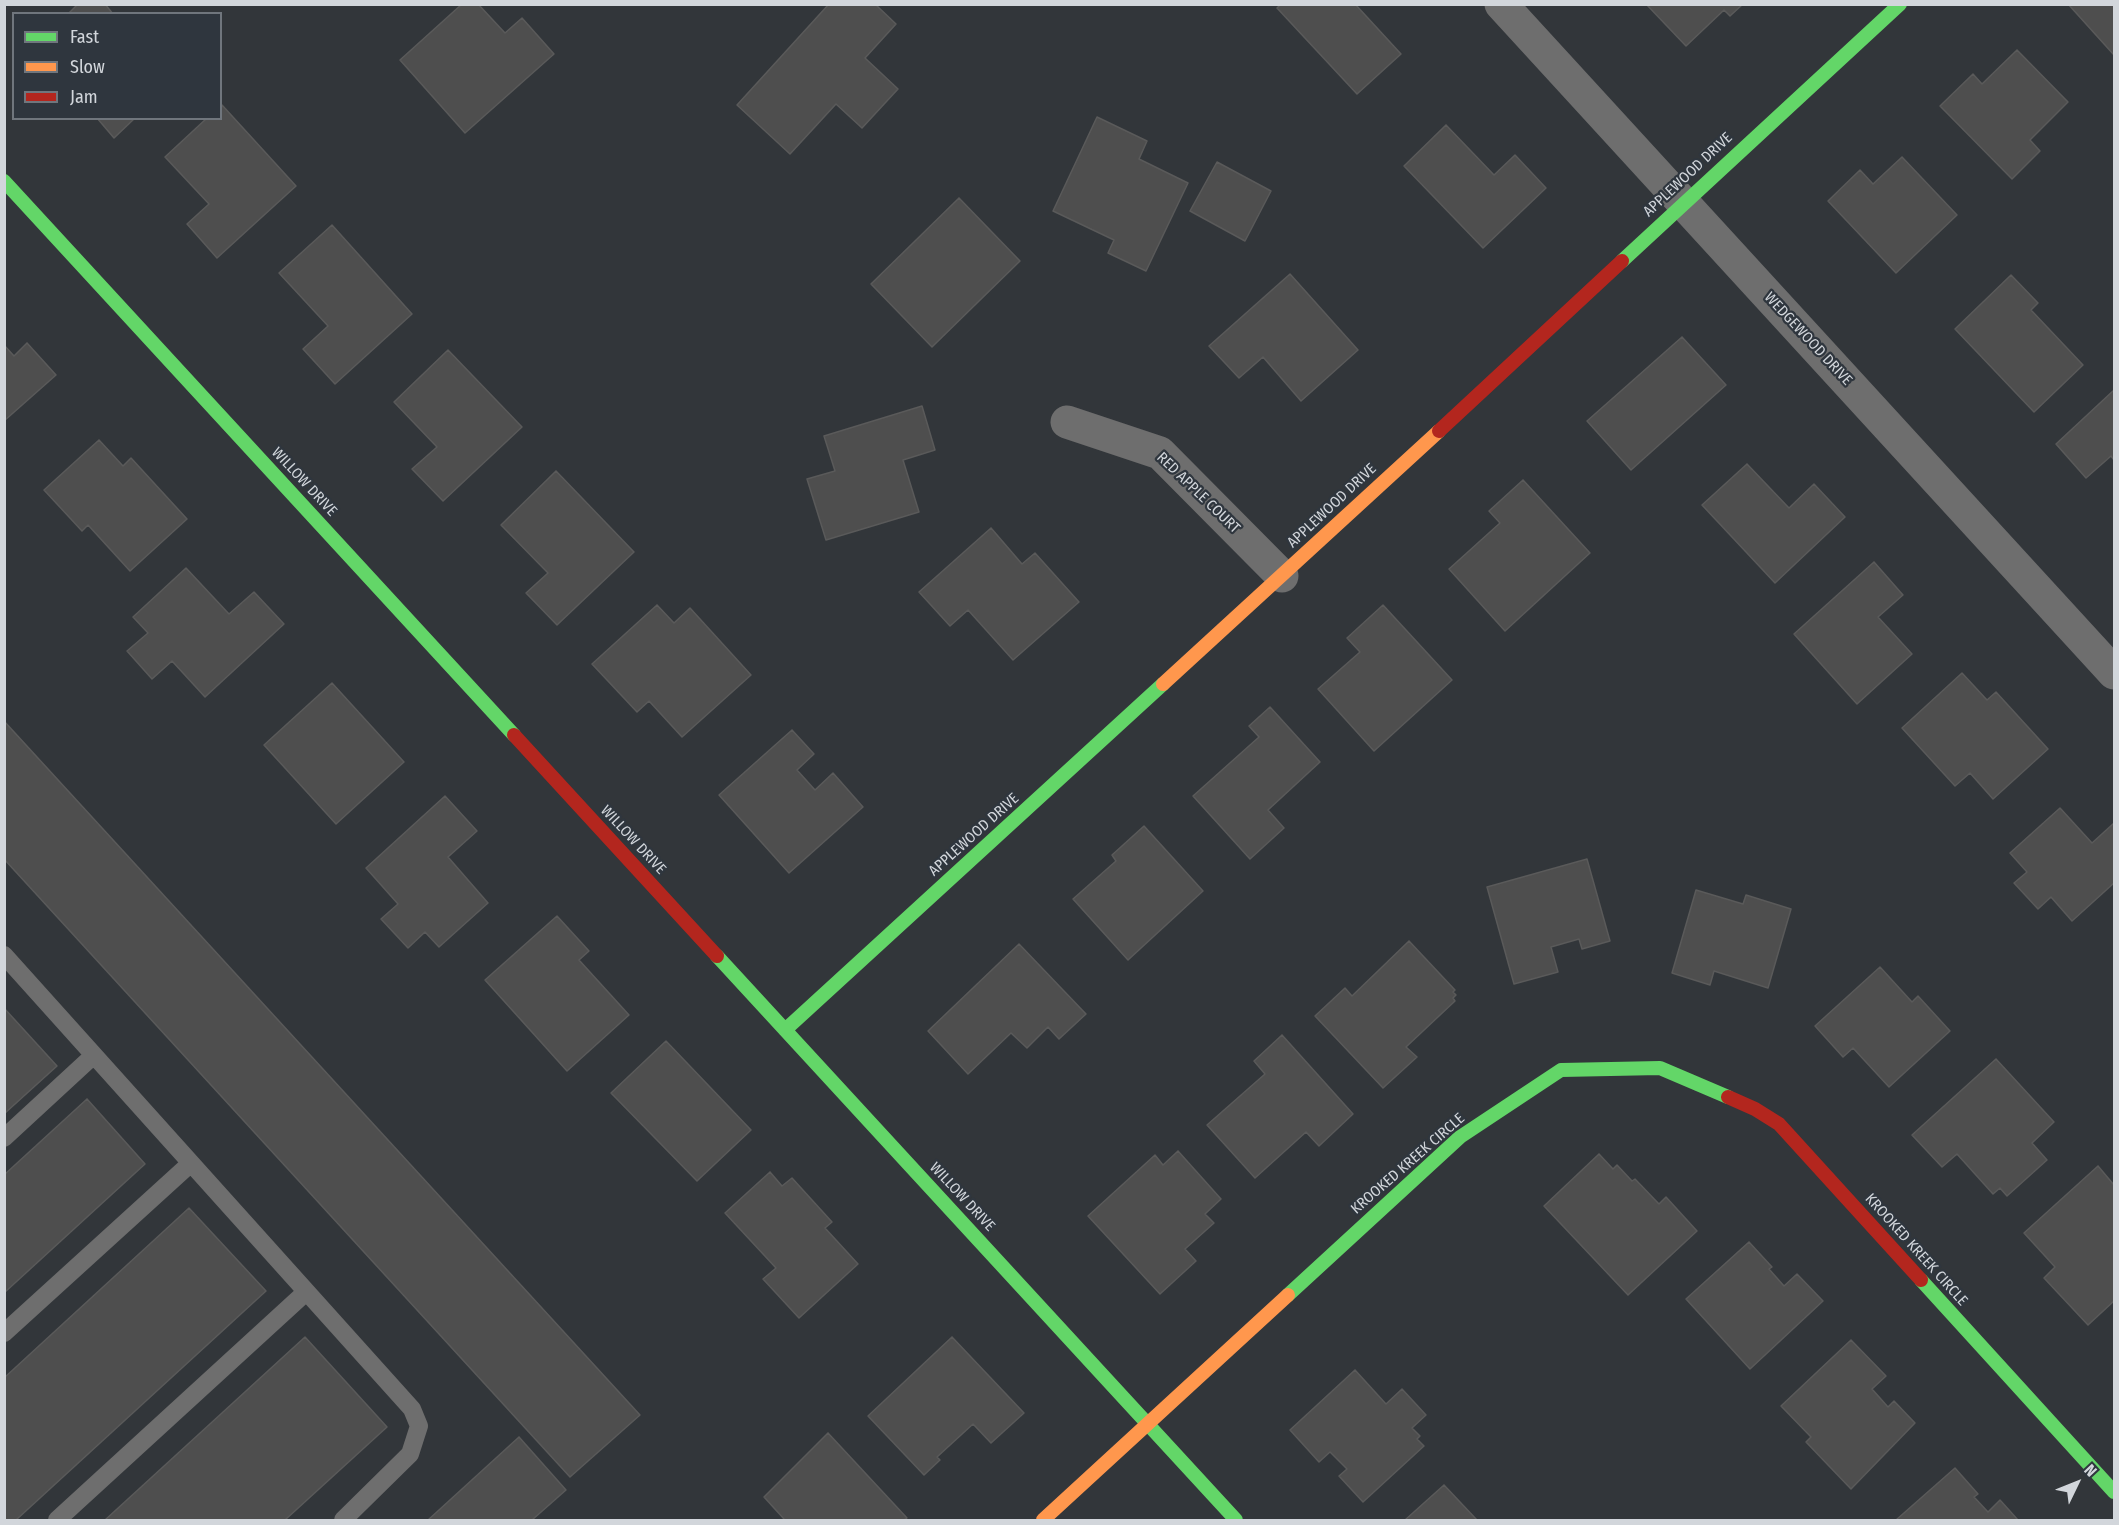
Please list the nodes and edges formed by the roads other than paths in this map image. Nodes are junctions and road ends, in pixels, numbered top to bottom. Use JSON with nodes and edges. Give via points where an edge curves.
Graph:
{"nodes":[{"id":1,"x":1502,"y":4,"type":"edge"},
{"id":2,"x":1900,"y":4,"type":"edge"},
{"id":3,"x":4,"y":181,"type":"edge"},
{"id":4,"x":1683,"y":202,"type":"junction"},
{"id":5,"x":1067,"y":422,"type":"dead end"},
{"id":6,"x":1282,"y":576,"type":"junction"},
{"id":7,"x":2115,"y":673,"type":"edge"},
{"id":8,"x":4,"y":955,"type":"edge"},
{"id":9,"x":785,"y":1030,"type":"junction"},
{"id":10,"x":94,"y":1055,"type":"junction"},
{"id":11,"x":4,"y":1138,"type":"edge"},
{"id":12,"x":190,"y":1162,"type":"junction"},
{"id":13,"x":306,"y":1292,"type":"junction"},
{"id":14,"x":4,"y":1333,"type":"edge"},
{"id":15,"x":1148,"y":1424,"type":"junction"},
{"id":16,"x":2115,"y":1492,"type":"edge"},
{"id":17,"x":57,"y":1521,"type":"edge"},
{"id":18,"x":343,"y":1521,"type":"edge"},
{"id":19,"x":1043,"y":1521,"type":"edge"},
{"id":20,"x":1236,"y":1521,"type":"edge"}],
"edges":[{"from":1,"to":4,"type":"street","name":"WEDGEWOOD DRIVE"},
{"from":2,"to":4,"type":"street","name":"APPLEWOOD DRIVE"},
{"from":3,"to":9,"type":"street","name":"WILLOW DRIVE"},
{"from":4,"to":6,"type":"street","name":"APPLEWOOD DRIVE"},
{"from":4,"to":7,"type":"street","name":"WEDGEWOOD DRIVE"},
{"from":5,"to":6,"type":"street","name":"RED APPLE COURT","via":[[1160,453]]},
{"from":6,"to":9,"type":"street","name":"APPLEWOOD DRIVE"},
{"from":8,"to":10,"type":"lane"},
{"from":9,"to":15,"type":"street","name":"WILLOW DRIVE"},
{"from":10,"to":11,"type":"lane"},
{"from":10,"to":12,"type":"lane"},
{"from":12,"to":13,"type":"lane"},
{"from":12,"to":14,"type":"lane"},
{"from":13,"to":17,"type":"lane"},
{"from":13,"to":18,"type":"lane","via":[[412,1409],[419,1426],[410,1455]]},
{"from":15,"to":16,"type":"street","name":"KROOKED KREEK CIRCLE","via":[[1460,1137],[1561,1070],[1660,1068],[1755,1109],[1779,1124]]},
{"from":15,"to":19,"type":"street","name":"KROOKED KREEK CIRCLE"},
{"from":15,"to":20,"type":"street","name":"WILLOW DRIVE"}]}
